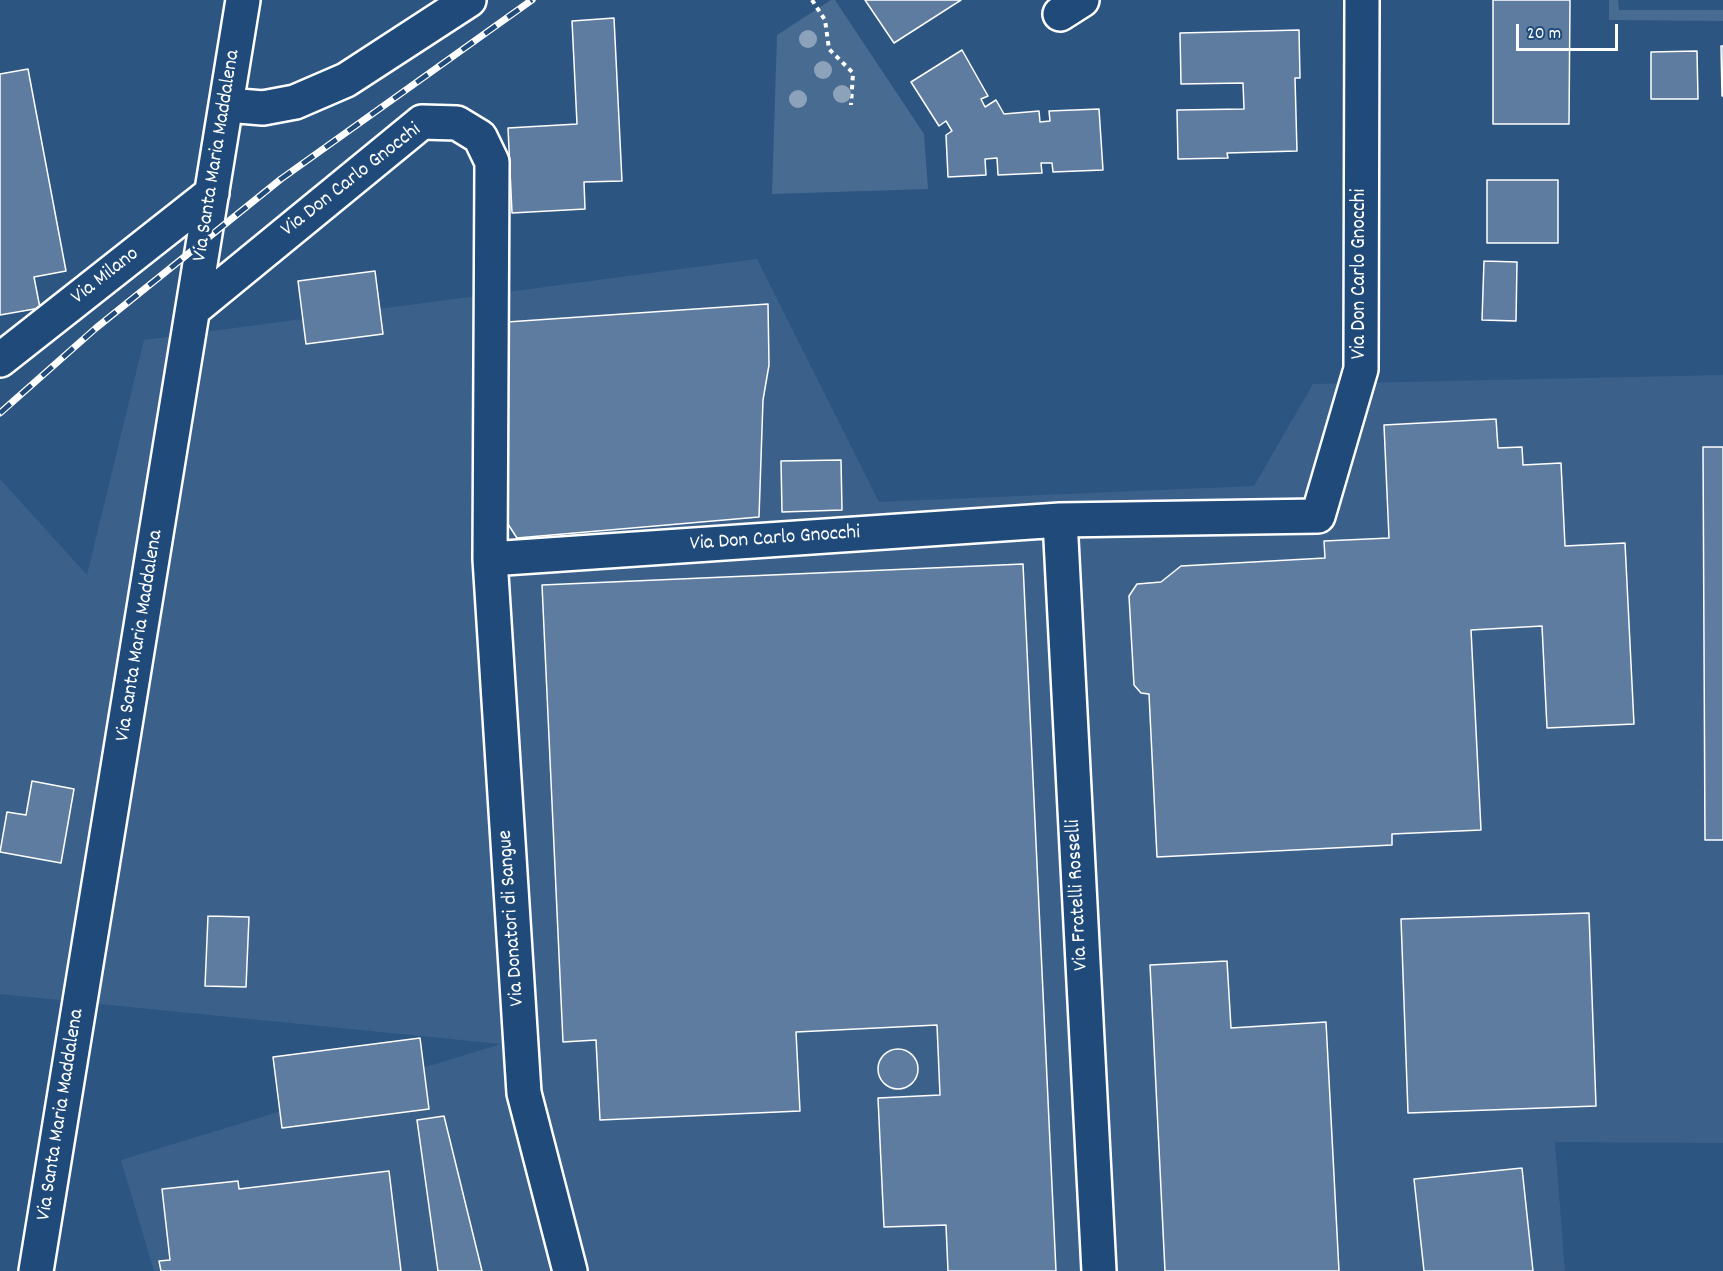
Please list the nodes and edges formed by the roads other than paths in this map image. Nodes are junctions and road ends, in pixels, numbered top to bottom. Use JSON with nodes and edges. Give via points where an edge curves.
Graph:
{"nodes":[{"id":1,"x":243,"y":0,"type":"edge"},
{"id":2,"x":469,"y":0,"type":"edge"},
{"id":3,"x":1362,"y":0,"type":"edge"},
{"id":4,"x":227,"y":105,"type":"junction"},
{"id":5,"x":212,"y":193,"type":"junction"},
{"id":6,"x":195,"y":308,"type":"junction"},
{"id":7,"x":0,"y":360,"type":"edge"},
{"id":8,"x":1060,"y":520,"type":"junction"},
{"id":9,"x":490,"y":560,"type":"junction"},
{"id":10,"x":36,"y":1271,"type":"edge"},
{"id":11,"x":570,"y":1271,"type":"edge"},
{"id":12,"x":1099,"y":1271,"type":"edge"}],
"edges":[{"from":1,"to":4,"type":"street","name":"Via Santa Maria Maddalena"},
{"from":2,"to":4,"type":"street","via":[[346,80],[295,102],[263,108]]},
{"from":3,"to":8,"type":"street","name":"Via Don Carlo Gnocchi","via":[[1361,369],[1318,516]]},
{"from":4,"to":5,"type":"street","name":"Via Santa Maria Maddalena"},
{"from":5,"to":6,"type":"street","name":"Via Santa Maria Maddalena"},
{"from":5,"to":7,"type":"street","name":"Via Milano"},
{"from":6,"to":9,"type":"street","name":"Via Don Carlo Gnocchi","via":[[422,122],[457,123],[480,137],[492,162]]},
{"from":6,"to":10,"type":"street","name":"Via Santa Maria Maddalena"},
{"from":8,"to":9,"type":"street","name":"Via Don Carlo Gnocchi"},
{"from":8,"to":12,"type":"street","name":"Via Fratelli Rosselli"},
{"from":9,"to":11,"type":"street","name":"Via Donatori di Sangue","via":[[524,1093]]}]}
